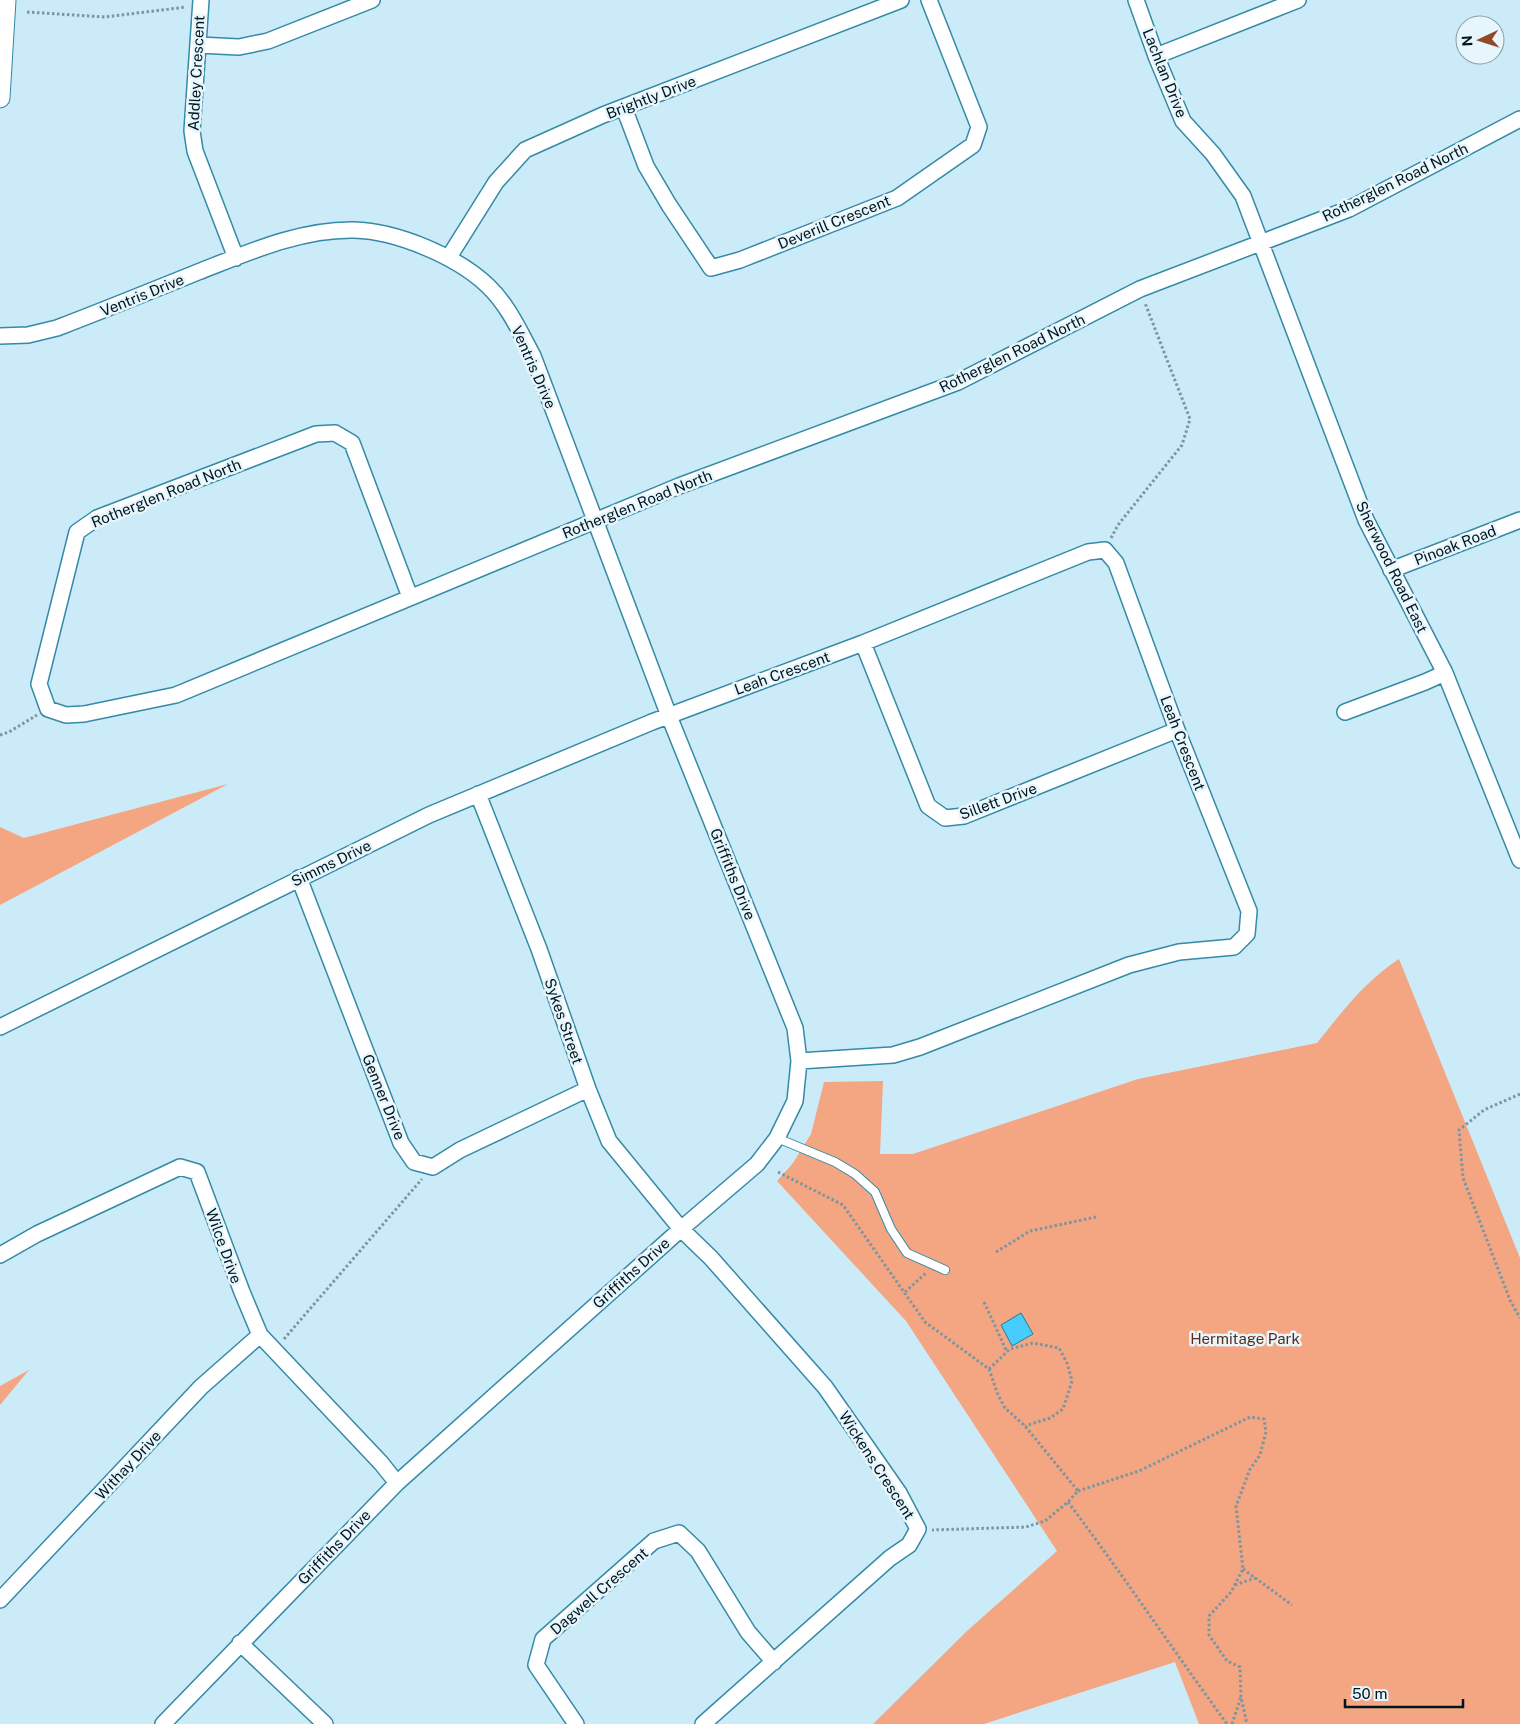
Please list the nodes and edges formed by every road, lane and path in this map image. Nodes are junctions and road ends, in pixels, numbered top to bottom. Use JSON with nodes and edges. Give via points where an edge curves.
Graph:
{"nodes":[{"id":1,"x":6,"y":0,"type":"edge"},
{"id":2,"x":372,"y":0,"type":"edge"},
{"id":3,"x":901,"y":0,"type":"edge"},
{"id":4,"x":929,"y":0,"type":"edge"},
{"id":5,"x":1136,"y":0,"type":"edge"},
{"id":6,"x":1298,"y":0,"type":"edge"},
{"id":7,"x":200,"y":3,"type":"edge"},
{"id":8,"x":27,"y":12,"type":"dead end"},
{"id":9,"x":198,"y":46,"type":"junction"},
{"id":10,"x":1156,"y":56,"type":"junction"},
{"id":11,"x":0,"y":98,"type":"edge"},
{"id":12,"x":624,"y":108,"type":"junction"},
{"id":13,"x":1520,"y":119,"type":"edge"},
{"id":14,"x":1262,"y":243,"type":"junction"},
{"id":15,"x":450,"y":257,"type":"junction"},
{"id":16,"x":236,"y":258,"type":"junction"},
{"id":17,"x":1140,"y":289,"type":"junction"},
{"id":18,"x":0,"y":336,"type":"edge"},
{"id":19,"x":1520,"y":520,"type":"edge"},
{"id":20,"x":596,"y":521,"type":"junction"},
{"id":21,"x":1105,"y":550,"type":"junction"},
{"id":22,"x":1391,"y":570,"type":"junction"},
{"id":23,"x":410,"y":597,"type":"junction"},
{"id":24,"x":863,"y":642,"type":"junction"},
{"id":25,"x":1444,"y":673,"type":"junction"},
{"id":26,"x":48,"y":709,"type":"junction"},
{"id":27,"x":1345,"y":712,"type":"dead end"},
{"id":28,"x":669,"y":716,"type":"junction"},
{"id":29,"x":1177,"y":730,"type":"junction"},
{"id":30,"x":0,"y":735,"type":"edge"},
{"id":31,"x":478,"y":794,"type":"junction"},
{"id":32,"x":1520,"y":860,"type":"edge"},
{"id":33,"x":299,"y":878,"type":"junction"},
{"id":34,"x":0,"y":1027,"type":"edge"},
{"id":35,"x":799,"y":1061,"type":"junction"},
{"id":36,"x":588,"y":1089,"type":"junction"},
{"id":37,"x":1520,"y":1094,"type":"edge"},
{"id":38,"x":777,"y":1138,"type":"junction"},
{"id":39,"x":433,"y":1167,"type":"junction"},
{"id":40,"x":778,"y":1172,"type":"dead end"},
{"id":41,"x":1096,"y":1217,"type":"dead end"},
{"id":42,"x":681,"y":1228,"type":"junction"},
{"id":43,"x":996,"y":1252,"type":"dead end"},
{"id":44,"x":0,"y":1255,"type":"edge"},
{"id":45,"x":934,"y":1265,"type":"junction"},
{"id":46,"x":945,"y":1270,"type":"dead end"},
{"id":47,"x":905,"y":1293,"type":"junction"},
{"id":48,"x":984,"y":1302,"type":"dead end"},
{"id":49,"x":1520,"y":1318,"type":"edge"},
{"id":50,"x":260,"y":1335,"type":"junction"},
{"id":51,"x":275,"y":1349,"type":"junction"},
{"id":52,"x":1007,"y":1352,"type":"junction"},
{"id":53,"x":989,"y":1369,"type":"junction"},
{"id":54,"x":1025,"y":1426,"type":"junction"},
{"id":55,"x":397,"y":1483,"type":"junction"},
{"id":56,"x":1078,"y":1491,"type":"junction"},
{"id":57,"x":1068,"y":1502,"type":"junction"},
{"id":58,"x":918,"y":1529,"type":"junction"},
{"id":59,"x":1243,"y":1569,"type":"junction"},
{"id":60,"x":1255,"y":1578,"type":"junction"},
{"id":61,"x":1234,"y":1585,"type":"junction"},
{"id":62,"x":0,"y":1600,"type":"edge"},
{"id":63,"x":1292,"y":1605,"type":"dead end"},
{"id":64,"x":240,"y":1643,"type":"junction"},
{"id":65,"x":774,"y":1662,"type":"junction"},
{"id":66,"x":1241,"y":1697,"type":"junction"},
{"id":67,"x":163,"y":1724,"type":"edge"},
{"id":68,"x":324,"y":1724,"type":"edge"},
{"id":69,"x":576,"y":1724,"type":"edge"},
{"id":70,"x":703,"y":1724,"type":"edge"},
{"id":71,"x":1226,"y":1724,"type":"edge"},
{"id":72,"x":1232,"y":1724,"type":"edge"},
{"id":73,"x":1247,"y":1724,"type":"edge"}],
"edges":[{"from":1,"to":11,"type":"street"},
{"from":2,"to":9,"type":"street","via":[[268,41],[239,47]]},
{"from":3,"to":12,"type":"street","name":"Brightly Drive"},
{"from":4,"to":12,"type":"street","name":"Deverill Crescent","via":[[979,127],[973,144],[897,198],[740,260],[711,268],[646,166]]},
{"from":5,"to":10,"type":"street","name":"Lachlan Drive"},
{"from":6,"to":10,"type":"street"},
{"from":7,"to":8,"type":"path","via":[[105,17]]},
{"from":7,"to":9,"type":"street","name":"Addley Crescent"},
{"from":9,"to":16,"type":"street","name":"Addley Crescent","via":[[192,130],[195,151]]},
{"from":10,"to":14,"type":"street","name":"Lachlan Drive","via":[[1183,121],[1213,154],[1243,196]]},
{"from":12,"to":15,"type":"street","name":"Brightly Drive","via":[[525,150],[496,182]]},
{"from":13,"to":14,"type":"street","name":"Rotherglen Road North","via":[[1349,209]]},
{"from":14,"to":17,"type":"street","name":"Rotherglen Road North"},
{"from":14,"to":22,"type":"street","name":"Sherwood Road East","via":[[1366,520]]},
{"from":15,"to":16,"type":"street","name":"Ventris Drive","via":[[410,242],[355,230],[314,233]]},
{"from":15,"to":20,"type":"street","name":"Ventris Drive","via":[[488,286],[512,316],[533,356]]},
{"from":16,"to":18,"type":"street","name":"Ventris Drive","via":[[57,328],[28,335]]},
{"from":17,"to":20,"type":"street","name":"Rotherglen Road North","via":[[958,382],[679,486]]},
{"from":17,"to":21,"type":"path","via":[[1190,418],[1182,445],[1118,525]]},
{"from":19,"to":22,"type":"street","name":"Pinoak Road"},
{"from":20,"to":23,"type":"street","name":"Rotherglen Road North"},
{"from":20,"to":28,"type":"street","name":"Ventris Drive"},
{"from":21,"to":24,"type":"street","name":"Leah Crescent","via":[[1088,552]]},
{"from":21,"to":29,"type":"street","name":"Leah Crescent","via":[[1116,563]]},
{"from":22,"to":25,"type":"street","name":"Sherwood Road East"},
{"from":23,"to":26,"type":"street","name":"Rotherglen Road North","via":[[176,695],[84,714]]},
{"from":23,"to":26,"type":"street","name":"Rotherglen Road North","via":[[352,443],[334,433],[316,434],[97,518],[77,532],[39,684]]},
{"from":24,"to":28,"type":"street","name":"Leah Crescent"},
{"from":24,"to":29,"type":"street","name":"Sillett Drive","via":[[928,806],[945,818],[964,816]]},
{"from":25,"to":27,"type":"street"},
{"from":25,"to":32,"type":"street","name":"Sherwood Road East"},
{"from":26,"to":30,"type":"path"},
{"from":28,"to":31,"type":"street","name":"Simms Drive"},
{"from":28,"to":35,"type":"street","name":"Griffiths Drive","via":[[795,1028]]},
{"from":29,"to":35,"type":"street","name":"Leah Crescent","via":[[1249,911],[1247,934],[1234,947],[1178,952],[1129,966],[893,1055]]},
{"from":31,"to":33,"type":"street","name":"Simms Drive"},
{"from":31,"to":36,"type":"street","name":"Sykes Street","via":[[539,949]]},
{"from":33,"to":34,"type":"street","name":"Simms Drive"},
{"from":33,"to":39,"type":"street","name":"Genner Drive","via":[[401,1143],[414,1162]]},
{"from":35,"to":38,"type":"street","name":"Griffiths Drive","via":[[795,1100]]},
{"from":36,"to":39,"type":"street","via":[[460,1150]]},
{"from":36,"to":42,"type":"street","name":"Sykes Street","via":[[609,1141]]},
{"from":37,"to":49,"type":"path","via":[[1484,1110],[1459,1130],[1463,1178]]},
{"from":38,"to":42,"type":"street","name":"Griffiths Drive","via":[[757,1164]]},
{"from":38,"to":45,"type":"lane","via":[[835,1162],[855,1174],[875,1192],[906,1253]]},
{"from":39,"to":51,"type":"path"},
{"from":40,"to":47,"type":"path","via":[[843,1206]]},
{"from":41,"to":43,"type":"path","via":[[1030,1231]]},
{"from":42,"to":55,"type":"street","name":"Griffiths Drive"},
{"from":42,"to":58,"type":"street","name":"Wickens Crescent","via":[[825,1387],[899,1493]]},
{"from":44,"to":50,"type":"street","name":"Wilce Drive","via":[[37,1234],[180,1167],[197,1172]]},
{"from":45,"to":46,"type":"lane"},
{"from":45,"to":47,"type":"path"},
{"from":47,"to":53,"type":"path","via":[[926,1322]]},
{"from":48,"to":52,"type":"path"},
{"from":50,"to":51,"type":"street","name":"Wilce Drive"},
{"from":50,"to":62,"type":"street","name":"Withay Drive","via":[[201,1387]]},
{"from":51,"to":55,"type":"street","name":"Wilce Drive"},
{"from":52,"to":53,"type":"path"},
{"from":52,"to":54,"type":"path","via":[[1034,1343],[1059,1348],[1072,1382],[1063,1409],[1050,1418]]},
{"from":53,"to":54,"type":"path","via":[[1005,1408]]},
{"from":54,"to":56,"type":"path"},
{"from":55,"to":64,"type":"street","name":"Griffiths Drive"},
{"from":56,"to":57,"type":"path"},
{"from":56,"to":59,"type":"path","via":[[1139,1471],[1250,1417],[1264,1419],[1266,1432],[1260,1454],[1250,1469],[1236,1506]]},
{"from":57,"to":58,"type":"path","via":[[1045,1521],[1026,1527]]},
{"from":57,"to":71,"type":"path"},
{"from":58,"to":65,"type":"street","name":"Wickens Crescent","via":[[909,1544]]},
{"from":59,"to":60,"type":"path"},
{"from":59,"to":61,"type":"path"},
{"from":60,"to":61,"type":"path"},
{"from":60,"to":63,"type":"path"},
{"from":61,"to":66,"type":"path","via":[[1209,1616],[1209,1635],[1227,1661],[1240,1667]]},
{"from":64,"to":67,"type":"street","name":"Griffiths Drive"},
{"from":64,"to":68,"type":"street"},
{"from":65,"to":69,"type":"street","name":"Dagwell Crescent","via":[[748,1632],[698,1551],[679,1533],[654,1541],[543,1639],[536,1665]]},
{"from":65,"to":70,"type":"street","name":"Wickens Crescent"},
{"from":66,"to":72,"type":"path"},
{"from":66,"to":73,"type":"path"}]}
